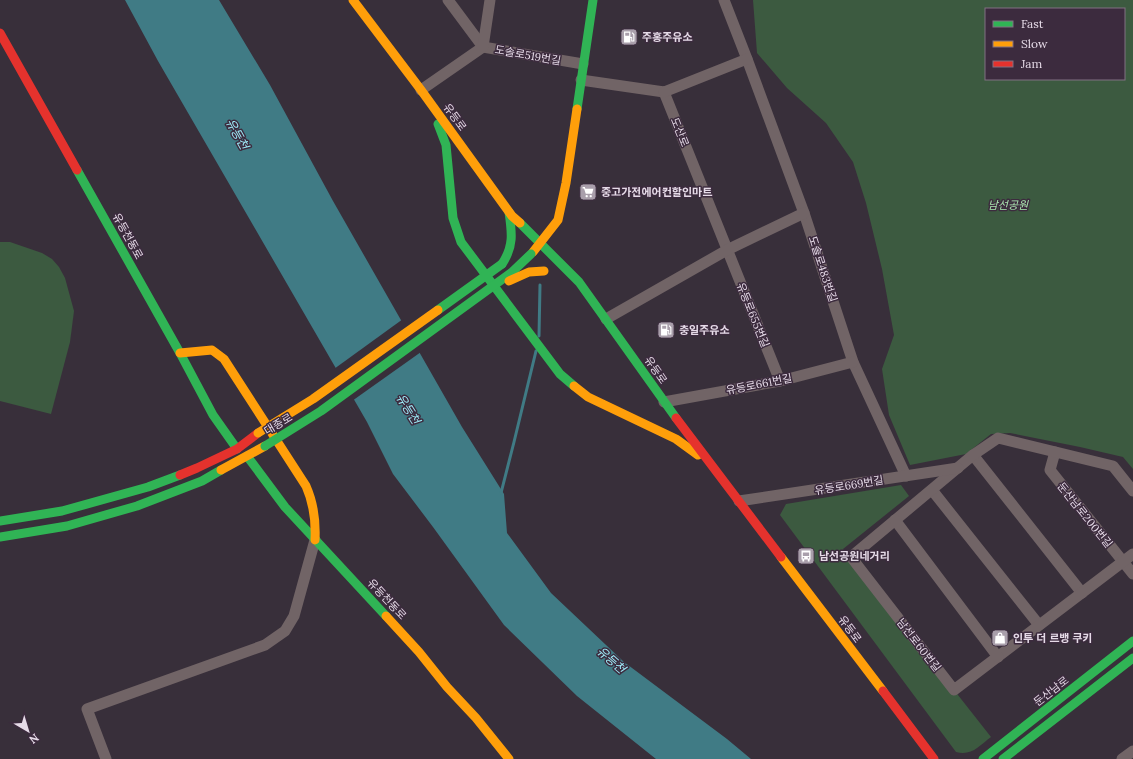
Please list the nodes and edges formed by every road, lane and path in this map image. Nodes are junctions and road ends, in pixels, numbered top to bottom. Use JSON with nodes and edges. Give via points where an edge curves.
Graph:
{"nodes":[{"id":1,"x":353,"y":0,"type":"edge"},
{"id":2,"x":448,"y":0,"type":"edge"},
{"id":3,"x":490,"y":0,"type":"edge"},
{"id":4,"x":593,"y":0,"type":"edge"},
{"id":5,"x":724,"y":0,"type":"edge"},
{"id":6,"x":362,"y":6,"type":"edge"},
{"id":7,"x":0,"y":33,"type":"edge"},
{"id":8,"x":483,"y":48,"type":"junction"},
{"id":9,"x":747,"y":59,"type":"junction"},
{"id":10,"x":583,"y":64,"type":"junction"},
{"id":11,"x":581,"y":80,"type":"junction"},
{"id":12,"x":421,"y":90,"type":"junction"},
{"id":13,"x":664,"y":92,"type":"junction"},
{"id":14,"x":429,"y":101,"type":"junction"},
{"id":15,"x":508,"y":212,"type":"junction"},
{"id":16,"x":804,"y":213,"type":"junction"},
{"id":17,"x":540,"y":244,"type":"junction"},
{"id":18,"x":727,"y":250,"type":"junction"},
{"id":19,"x":530,"y":254,"type":"junction"},
{"id":20,"x":502,"y":264,"type":"junction"},
{"id":21,"x":547,"y":272,"type":"dead end"},
{"id":22,"x":564,"y":278,"type":"dead end"},
{"id":23,"x":579,"y":282,"type":"junction"},
{"id":24,"x":469,"y":303,"type":"junction"},
{"id":25,"x":606,"y":319,"type":"junction"},
{"id":26,"x":180,"y":353,"type":"junction"},
{"id":27,"x":853,"y":362,"type":"junction"},
{"id":28,"x":780,"y":381,"type":"junction"},
{"id":29,"x":664,"y":402,"type":"junction"},
{"id":30,"x":237,"y":449,"type":"junction"},
{"id":31,"x":1055,"y":452,"type":"junction"},
{"id":32,"x":973,"y":455,"type":"junction"},
{"id":33,"x":247,"y":456,"type":"junction"},
{"id":34,"x":712,"y":464,"type":"junction"},
{"id":35,"x":958,"y":468,"type":"junction"},
{"id":36,"x":906,"y":476,"type":"junction"},
{"id":37,"x":932,"y":490,"type":"junction"},
{"id":38,"x":1133,"y":491,"type":"edge"},
{"id":39,"x":739,"y":501,"type":"junction"},
{"id":40,"x":895,"y":520,"type":"junction"},
{"id":41,"x":0,"y":521,"type":"edge"},
{"id":42,"x":0,"y":537,"type":"edge"},
{"id":43,"x":315,"y":540,"type":"junction"},
{"id":44,"x":1133,"y":554,"type":"edge"},
{"id":45,"x":1123,"y":562,"type":"junction"},
{"id":46,"x":1133,"y":574,"type":"edge"},
{"id":47,"x":1082,"y":592,"type":"junction"},
{"id":48,"x":1039,"y":625,"type":"junction"},
{"id":49,"x":1133,"y":641,"type":"edge"},
{"id":50,"x":998,"y":657,"type":"junction"},
{"id":51,"x":1133,"y":658,"type":"edge"},
{"id":52,"x":1133,"y":750,"type":"edge"},
{"id":53,"x":106,"y":759,"type":"edge"},
{"id":54,"x":509,"y":759,"type":"edge"},
{"id":55,"x":934,"y":759,"type":"edge"},
{"id":56,"x":983,"y":759,"type":"edge"},
{"id":57,"x":1003,"y":759,"type":"edge"},
{"id":58,"x":1122,"y":759,"type":"edge"}],
"edges":[{"from":1,"to":6,"type":"main road","name":"유등로"},
{"from":2,"to":8,"type":"street","name":"도솔로519번길"},
{"from":3,"to":8,"type":"street"},
{"from":4,"to":10,"type":"main road"},
{"from":5,"to":9,"type":"street","name":"도솔로483번길"},
{"from":6,"to":12,"type":"main road","name":"유등로"},
{"from":7,"to":26,"type":"main road","name":"유등천동로"},
{"from":8,"to":10,"type":"street","name":"도솔로519번길"},
{"from":8,"to":12,"type":"street"},
{"from":9,"to":13,"type":"street"},
{"from":9,"to":16,"type":"street","name":"도솔로483번길"},
{"from":10,"to":11,"type":"main road"},
{"from":11,"to":13,"type":"street"},
{"from":11,"to":17,"type":"main road","via":[[558,220]]},
{"from":12,"to":14,"type":"main road","name":"유등로"},
{"from":13,"to":18,"type":"street","name":"도산로"},
{"from":14,"to":15,"type":"main road","name":"유등로"},
{"from":14,"to":34,"type":"main road","via":[[446,145],[453,218],[461,242],[560,374],[588,397],[676,439]]},
{"from":15,"to":17,"type":"main road","name":"유등로"},
{"from":15,"to":20,"type":"main road","via":[[512,232],[511,243]]},
{"from":16,"to":18,"type":"street"},
{"from":16,"to":27,"type":"street","name":"도솔로483번길"},
{"from":17,"to":19,"type":"main road","name":"대종로"},
{"from":17,"to":23,"type":"main road","name":"유등로"},
{"from":18,"to":25,"type":"street"},
{"from":18,"to":28,"type":"street","name":"유등로655번길"},
{"from":19,"to":20,"type":"main road","name":"대종로","bridge":true},
{"from":19,"to":24,"type":"main road","name":"대종로","bridge":true,"via":[[511,273]]},
{"from":20,"to":30,"type":"main road","name":"대종로","bridge":true,"via":[[313,399]]},
{"from":21,"to":24,"type":"main road","bridge":true,"via":[[529,272]]},
{"from":22,"to":23,"type":"main road"},
{"from":23,"to":25,"type":"main road","name":"유등로"},
{"from":24,"to":33,"type":"main road","name":"대종로","bridge":true,"via":[[321,412]]},
{"from":25,"to":29,"type":"main road","name":"유등로"},
{"from":26,"to":30,"type":"main road","name":"유등천동로","via":[[213,415]]},
{"from":26,"to":43,"type":"main road","via":[[212,350],[224,359],[306,486],[313,502]]},
{"from":27,"to":28,"type":"street","name":"유등로661번길"},
{"from":27,"to":36,"type":"street","name":"도솔로483번길"},
{"from":28,"to":29,"type":"street","name":"유등로661번길"},
{"from":29,"to":34,"type":"main road","name":"유등로"},
{"from":30,"to":41,"type":"main road","name":"대종로","via":[[148,488],[62,511]]},
{"from":31,"to":32,"type":"street","via":[[998,438]]},
{"from":31,"to":38,"type":"street","via":[[1113,466]]},
{"from":31,"to":45,"type":"street","name":"둔산남로200번길","via":[[1050,470]]},
{"from":32,"to":35,"type":"street"},
{"from":32,"to":47,"type":"street"},
{"from":33,"to":42,"type":"main road","name":"대종로","via":[[202,481],[137,506],[67,526]]},
{"from":33,"to":43,"type":"main road","name":"유등천동로","via":[[285,507]]},
{"from":34,"to":39,"type":"main road","name":"유등로"},
{"from":35,"to":36,"type":"street","name":"유등로669번길"},
{"from":35,"to":37,"type":"street"},
{"from":36,"to":39,"type":"street","name":"유등로669번길"},
{"from":37,"to":40,"type":"street"},
{"from":37,"to":48,"type":"street"},
{"from":39,"to":55,"type":"main road","name":"유등로"},
{"from":40,"to":50,"type":"street"},
{"from":40,"to":50,"type":"street","name":"남선로60번길","via":[[851,557],[954,690]]},
{"from":43,"to":53,"type":"street","via":[[294,616],[285,631],[265,645],[87,709]]},
{"from":43,"to":54,"type":"main road","name":"유등천동로","via":[[419,652]]},
{"from":44,"to":45,"type":"street","name":"남선로60번길"},
{"from":45,"to":46,"type":"street","name":"둔산남로200번길"},
{"from":45,"to":47,"type":"street","name":"남선로60번길"},
{"from":47,"to":48,"type":"street","name":"남선로60번길"},
{"from":48,"to":50,"type":"street","name":"남선로60번길"},
{"from":49,"to":56,"type":"main road","name":"둔산남로"},
{"from":51,"to":57,"type":"main road"},
{"from":52,"to":58,"type":"street"}]}
